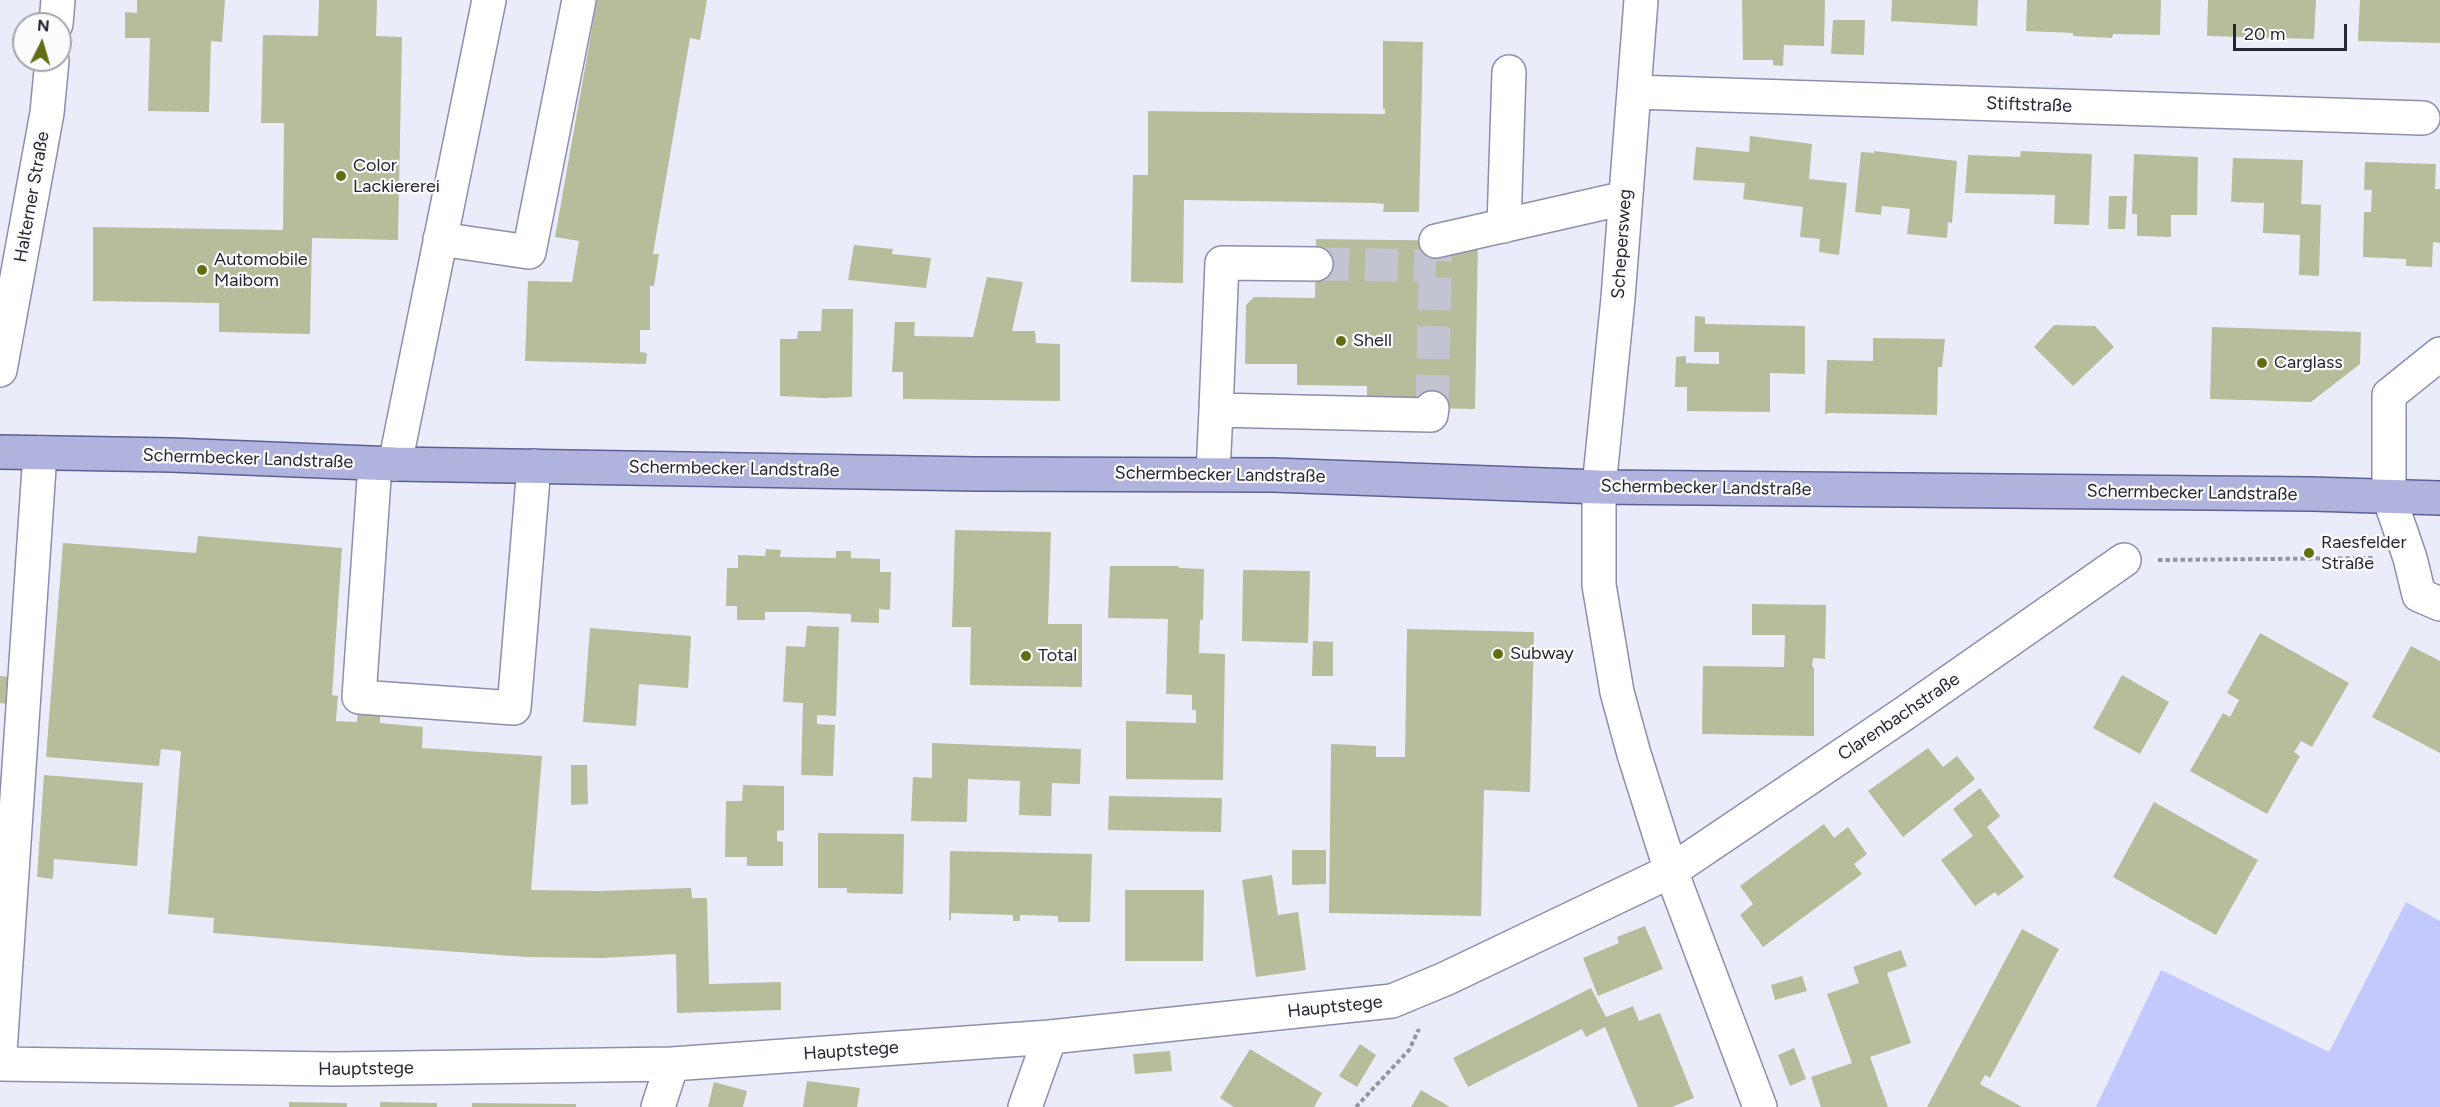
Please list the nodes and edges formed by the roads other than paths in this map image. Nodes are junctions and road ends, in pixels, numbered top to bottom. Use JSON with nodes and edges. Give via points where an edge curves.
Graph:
{"nodes":[{"id":1,"x":489,"y":0,"type":"edge"},
{"id":2,"x":579,"y":0,"type":"edge"},
{"id":3,"x":1641,"y":0,"type":"edge"},
{"id":4,"x":51,"y":72,"type":"edge"},
{"id":5,"x":1509,"y":72,"type":"dead end"},
{"id":6,"x":1635,"y":92,"type":"junction"},
{"id":7,"x":2423,"y":118,"type":"dead end"},
{"id":8,"x":1625,"y":198,"type":"junction"},
{"id":9,"x":1504,"y":226,"type":"junction"},
{"id":10,"x":440,"y":239,"type":"junction"},
{"id":11,"x":1436,"y":241,"type":"tunnel mouth"},
{"id":12,"x":1316,"y":264,"type":"tunnel mouth"},
{"id":13,"x":2440,"y":354,"type":"edge"},
{"id":14,"x":0,"y":370,"type":"edge"},
{"id":15,"x":1432,"y":408,"type":"dead end"},
{"id":16,"x":1215,"y":410,"type":"junction"},
{"id":17,"x":0,"y":452,"type":"edge"},
{"id":18,"x":40,"y":453,"type":"junction"},
{"id":19,"x":385,"y":464,"type":"junction"},
{"id":20,"x":534,"y":466,"type":"junction"},
{"id":21,"x":1213,"y":474,"type":"junction"},
{"id":22,"x":1599,"y":487,"type":"junction"},
{"id":23,"x":2389,"y":497,"type":"junction"},
{"id":24,"x":2440,"y":498,"type":"edge"},
{"id":25,"x":2124,"y":560,"type":"road end"},
{"id":26,"x":2440,"y":604,"type":"edge"},
{"id":27,"x":1671,"y":870,"type":"junction"},
{"id":28,"x":1050,"y":1037,"type":"junction"},
{"id":29,"x":0,"y":1052,"type":"edge"},
{"id":30,"x":0,"y":1064,"type":"edge"},
{"id":31,"x":672,"y":1064,"type":"junction"},
{"id":32,"x":658,"y":1107,"type":"edge"},
{"id":33,"x":1025,"y":1107,"type":"edge"},
{"id":34,"x":1760,"y":1107,"type":"edge"}],
"edges":[{"from":1,"to":10,"type":"street"},
{"from":2,"to":10,"type":"street","via":[[529,252]]},
{"from":3,"to":6,"type":"street","name":"Schepersweg"},
{"from":4,"to":14,"type":"street","name":"Halterner Straße","via":[[47,113]]},
{"from":5,"to":9,"type":"street"},
{"from":6,"to":7,"type":"street","name":"Stiftstraße"},
{"from":6,"to":8,"type":"street","name":"Schepersweg"},
{"from":8,"to":9,"type":"street"},
{"from":8,"to":22,"type":"street","name":"Schepersweg"},
{"from":9,"to":11,"type":"street"},
{"from":10,"to":19,"type":"street"},
{"from":12,"to":16,"type":"street","via":[[1222,263]]},
{"from":13,"to":23,"type":"street","via":[[2389,395]]},
{"from":15,"to":16,"type":"street","via":[[1431,415]]},
{"from":16,"to":21,"type":"street"},
{"from":17,"to":18,"type":"main road","name":"Schermbecker Landstraße"},
{"from":18,"to":19,"type":"main road","name":"Schermbecker Landstraße"},
{"from":18,"to":29,"type":"street"},
{"from":19,"to":20,"type":"main road","name":"Schermbecker Landstraße"},
{"from":19,"to":20,"type":"street","via":[[359,697],[514,708]]},
{"from":20,"to":21,"type":"main road","name":"Schermbecker Landstraße"},
{"from":21,"to":22,"type":"main road","name":"Schermbecker Landstraße"},
{"from":22,"to":23,"type":"main road","name":"Schermbecker Landstraße"},
{"from":22,"to":27,"type":"street","via":[[1599,585],[1617,692]]},
{"from":23,"to":24,"type":"main road","name":"Schermbecker Landstraße"},
{"from":23,"to":26,"type":"street","via":[[2419,595]]},
{"from":25,"to":27,"type":"street","name":"Clarenbachstraße"},
{"from":27,"to":28,"type":"street","name":"Hauptstege","via":[[1392,1001]]},
{"from":27,"to":34,"type":"street"},
{"from":28,"to":31,"type":"street","name":"Hauptstege"},
{"from":28,"to":33,"type":"street"},
{"from":30,"to":31,"type":"street","name":"Hauptstege","via":[[335,1069]]},
{"from":31,"to":32,"type":"street"}]}
